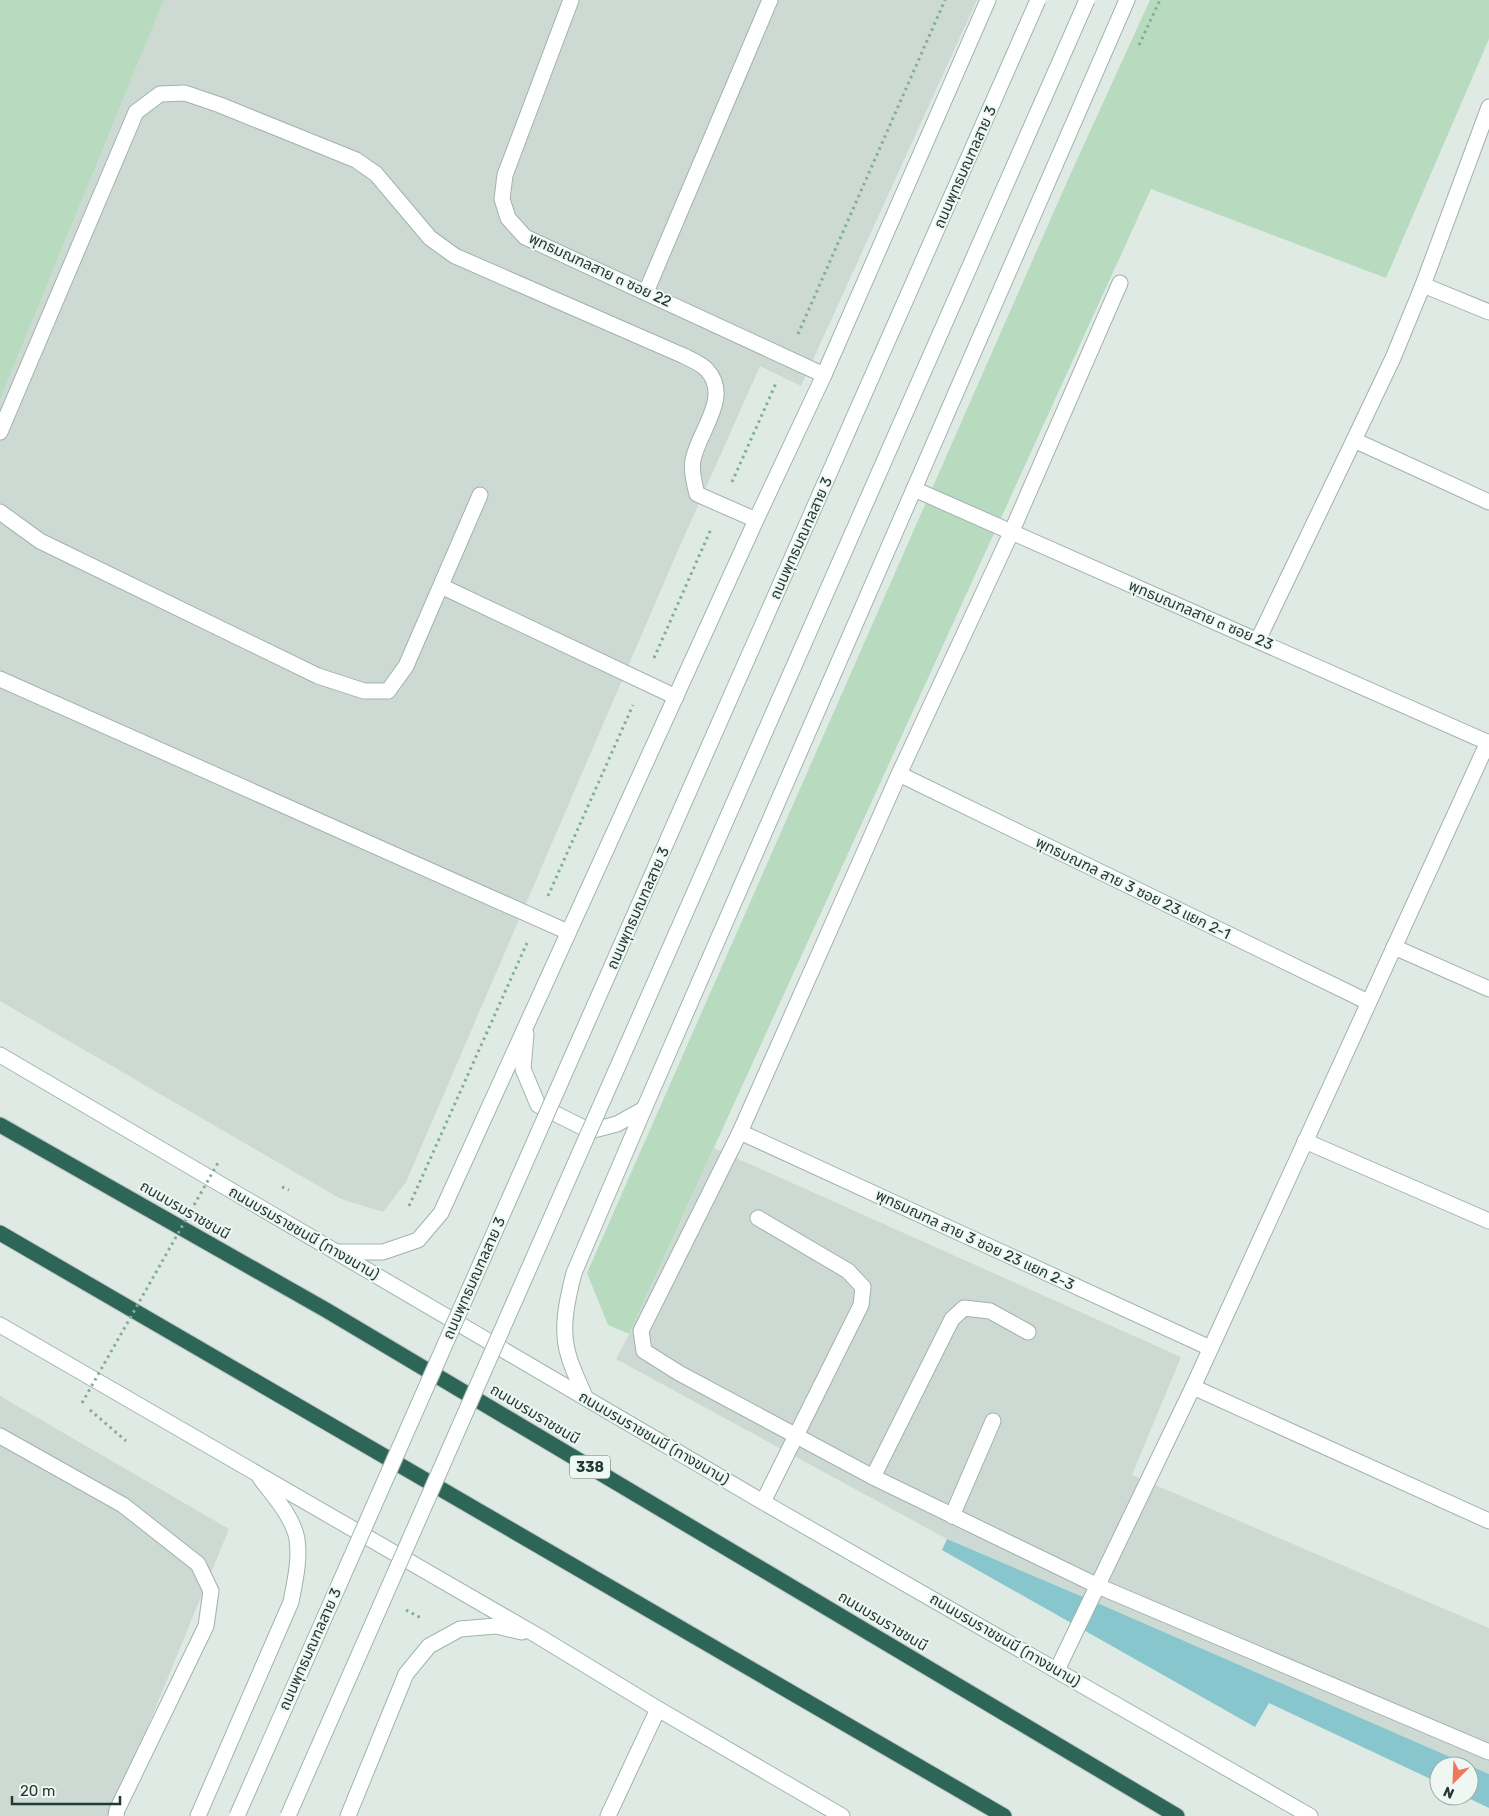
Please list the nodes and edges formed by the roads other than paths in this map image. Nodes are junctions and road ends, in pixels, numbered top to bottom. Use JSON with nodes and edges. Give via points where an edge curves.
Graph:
{"nodes":[{"id":1,"x":571,"y":0,"type":"edge"},
{"id":2,"x":770,"y":0,"type":"edge"},
{"id":3,"x":988,"y":0,"type":"edge"},
{"id":4,"x":1038,"y":0,"type":"edge"},
{"id":5,"x":1087,"y":0,"type":"edge"},
{"id":6,"x":1127,"y":0,"type":"edge"},
{"id":7,"x":1489,"y":107,"type":"edge"},
{"id":8,"x":1120,"y":283,"type":"dead end"},
{"id":9,"x":1423,"y":285,"type":"junction"},
{"id":10,"x":646,"y":292,"type":"junction"},
{"id":11,"x":1489,"y":312,"type":"edge"},
{"id":12,"x":824,"y":375,"type":"junction"},
{"id":13,"x":0,"y":432,"type":"edge"},
{"id":14,"x":1354,"y":440,"type":"junction"},
{"id":15,"x":914,"y":489,"type":"junction"},
{"id":16,"x":480,"y":495,"type":"dead end"},
{"id":17,"x":1489,"y":502,"type":"edge"},
{"id":18,"x":0,"y":512,"type":"edge"},
{"id":19,"x":756,"y":520,"type":"junction"},
{"id":20,"x":1011,"y":533,"type":"junction"},
{"id":21,"x":441,"y":586,"type":"junction"},
{"id":22,"x":1258,"y":640,"type":"junction"},
{"id":23,"x":0,"y":679,"type":"edge"},
{"id":24,"x":676,"y":697,"type":"junction"},
{"id":25,"x":1488,"y":742,"type":"edge"},
{"id":26,"x":899,"y":774,"type":"junction"},
{"id":27,"x":568,"y":932,"type":"junction"},
{"id":28,"x":1394,"y":947,"type":"junction"},
{"id":29,"x":1489,"y":989,"type":"edge"},
{"id":30,"x":1368,"y":1002,"type":"junction"},
{"id":31,"x":528,"y":1022,"type":"junction"},
{"id":32,"x":0,"y":1055,"type":"edge"},
{"id":33,"x":644,"y":1108,"type":"junction"},
{"id":34,"x":0,"y":1125,"type":"edge"},
{"id":35,"x":740,"y":1132,"type":"junction"},
{"id":36,"x":1305,"y":1141,"type":"junction"},
{"id":37,"x":758,"y":1218,"type":"dead end"},
{"id":38,"x":1489,"y":1222,"type":"edge"},
{"id":39,"x":0,"y":1233,"type":"edge"},
{"id":40,"x":337,"y":1252,"type":"junction"},
{"id":41,"x":0,"y":1325,"type":"edge"},
{"id":42,"x":1028,"y":1332,"type":"dead end"},
{"id":43,"x":1210,"y":1348,"type":"junction"},
{"id":44,"x":1193,"y":1387,"type":"junction"},
{"id":45,"x":585,"y":1397,"type":"junction"},
{"id":46,"x":993,"y":1421,"type":"dead end"},
{"id":47,"x":0,"y":1436,"type":"edge"},
{"id":48,"x":796,"y":1436,"type":"junction"},
{"id":49,"x":255,"y":1472,"type":"junction"},
{"id":50,"x":873,"y":1477,"type":"junction"},
{"id":51,"x":763,"y":1502,"type":"junction"},
{"id":52,"x":952,"y":1516,"type":"junction"},
{"id":53,"x":1489,"y":1521,"type":"edge"},
{"id":54,"x":1098,"y":1587,"type":"junction"},
{"id":55,"x":538,"y":1636,"type":"junction"},
{"id":56,"x":1057,"y":1670,"type":"junction"},
{"id":57,"x":658,"y":1709,"type":"junction"},
{"id":58,"x":1489,"y":1752,"type":"edge"},
{"id":59,"x":116,"y":1816,"type":"edge"},
{"id":60,"x":198,"y":1816,"type":"edge"},
{"id":61,"x":237,"y":1816,"type":"edge"},
{"id":62,"x":288,"y":1816,"type":"edge"},
{"id":63,"x":348,"y":1816,"type":"edge"},
{"id":64,"x":608,"y":1816,"type":"edge"},
{"id":65,"x":842,"y":1816,"type":"edge"},
{"id":66,"x":1004,"y":1816,"type":"edge"},
{"id":67,"x":1177,"y":1816,"type":"edge"},
{"id":68,"x":1310,"y":1816,"type":"edge"}],
"edges":[{"from":1,"to":10,"type":"main road","name":"พุทธมณฑลสาย ๓ ซอย 22","via":[[505,176],[502,199],[508,218],[525,237]]},
{"from":2,"to":10,"type":"main road"},
{"from":3,"to":12,"type":"main road"},
{"from":4,"to":61,"type":"main road","name":"ถนนพุทธมณฑลสาย 3","bridge":true},
{"from":5,"to":62,"type":"main road","bridge":true},
{"from":6,"to":15,"type":"main road"},
{"from":7,"to":9,"type":"main road"},
{"from":8,"to":20,"type":"main road"},
{"from":9,"to":11,"type":"main road"},
{"from":9,"to":14,"type":"main road"},
{"from":10,"to":12,"type":"main road","name":"พุทธมณฑลสาย ๓ ซอย 22"},
{"from":12,"to":19,"type":"main road"},
{"from":13,"to":19,"type":"main road","via":[[136,112],[160,94],[185,93],[356,160],[376,174],[430,238],[455,256],[684,356],[706,369],[716,382],[715,406],[693,460],[697,494]]},
{"from":14,"to":17,"type":"main road"},
{"from":14,"to":22,"type":"main road"},
{"from":15,"to":20,"type":"main road","name":"พุทธมณฑลสาย ๓ ซอย 23"},
{"from":15,"to":33,"type":"main road"},
{"from":16,"to":21,"type":"main road"},
{"from":18,"to":21,"type":"main road","via":[[48,546],[318,676],[364,691],[388,691],[406,666]]},
{"from":19,"to":24,"type":"main road"},
{"from":20,"to":22,"type":"main road","name":"พุทธมณฑลสาย ๓ ซอย 23"},
{"from":20,"to":26,"type":"main road"},
{"from":21,"to":24,"type":"main road"},
{"from":22,"to":25,"type":"main road","name":"พุทธมณฑลสาย ๓ ซอย 23"},
{"from":23,"to":27,"type":"main road"},
{"from":24,"to":27,"type":"main road"},
{"from":25,"to":28,"type":"main road"},
{"from":26,"to":30,"type":"main road","name":"พุทธมณฑล สาย 3 ซอย 23 แยก 2-1"},
{"from":26,"to":35,"type":"main road"},
{"from":27,"to":31,"type":"main road"},
{"from":28,"to":29,"type":"main road"},
{"from":28,"to":30,"type":"main road"},
{"from":30,"to":36,"type":"main road"},
{"from":31,"to":33,"type":"main road","via":[[523,1068],[538,1105],[590,1132],[617,1124]]},
{"from":31,"to":40,"type":"main road","via":[[441,1213],[418,1240],[383,1252]]},
{"from":32,"to":40,"type":"main road","name":"ถนนบรมราชชนนี (ทางขนาน)"},
{"from":33,"to":45,"type":"main road","via":[[574,1273],[568,1296],[564,1325],[568,1356]]},
{"from":34,"to":67,"type":"highway","name":"ถนนบรมราชชนนี","number":"338","via":[[326,1310]]},
{"from":35,"to":43,"type":"main road","name":"พุทธมณฑล สาย 3 ซอย 23 แยก 2-3"},
{"from":35,"to":48,"type":"main road","via":[[641,1331],[644,1350],[679,1373]]},
{"from":36,"to":38,"type":"main road"},
{"from":36,"to":43,"type":"main road"},
{"from":37,"to":48,"type":"main road","via":[[848,1271],[863,1287],[861,1305]]},
{"from":39,"to":66,"type":"highway"},
{"from":40,"to":45,"type":"main road","name":"ถนนบรมราชชนนี (ทางขนาน)"},
{"from":41,"to":49,"type":"main road"},
{"from":42,"to":50,"type":"main road","via":[[990,1311],[964,1308],[952,1318]]},
{"from":43,"to":44,"type":"main road"},
{"from":44,"to":53,"type":"main road"},
{"from":44,"to":54,"type":"main road"},
{"from":45,"to":51,"type":"main road","name":"ถนนบรมราชชนนี (ทางขนาน)"},
{"from":46,"to":52,"type":"main road"},
{"from":47,"to":59,"type":"main road","via":[[123,1505],[198,1564],[211,1591],[206,1626]]},
{"from":48,"to":50,"type":"main road"},
{"from":48,"to":51,"type":"main road"},
{"from":49,"to":55,"type":"main road"},
{"from":49,"to":60,"type":"main road","via":[[285,1510],[296,1538],[297,1569],[292,1602]]},
{"from":50,"to":52,"type":"main road"},
{"from":51,"to":56,"type":"main road","name":"ถนนบรมราชชนนี (ทางขนาน)"},
{"from":52,"to":54,"type":"main road"},
{"from":54,"to":56,"type":"main road"},
{"from":54,"to":58,"type":"main road"},
{"from":55,"to":57,"type":"main road"},
{"from":55,"to":63,"type":"main road","via":[[496,1626],[460,1629],[429,1646],[406,1674]]},
{"from":56,"to":68,"type":"main road","name":"ถนนบรมราชชนนี (ทางขนาน)"},
{"from":57,"to":64,"type":"main road"},
{"from":57,"to":65,"type":"main road"}]}
